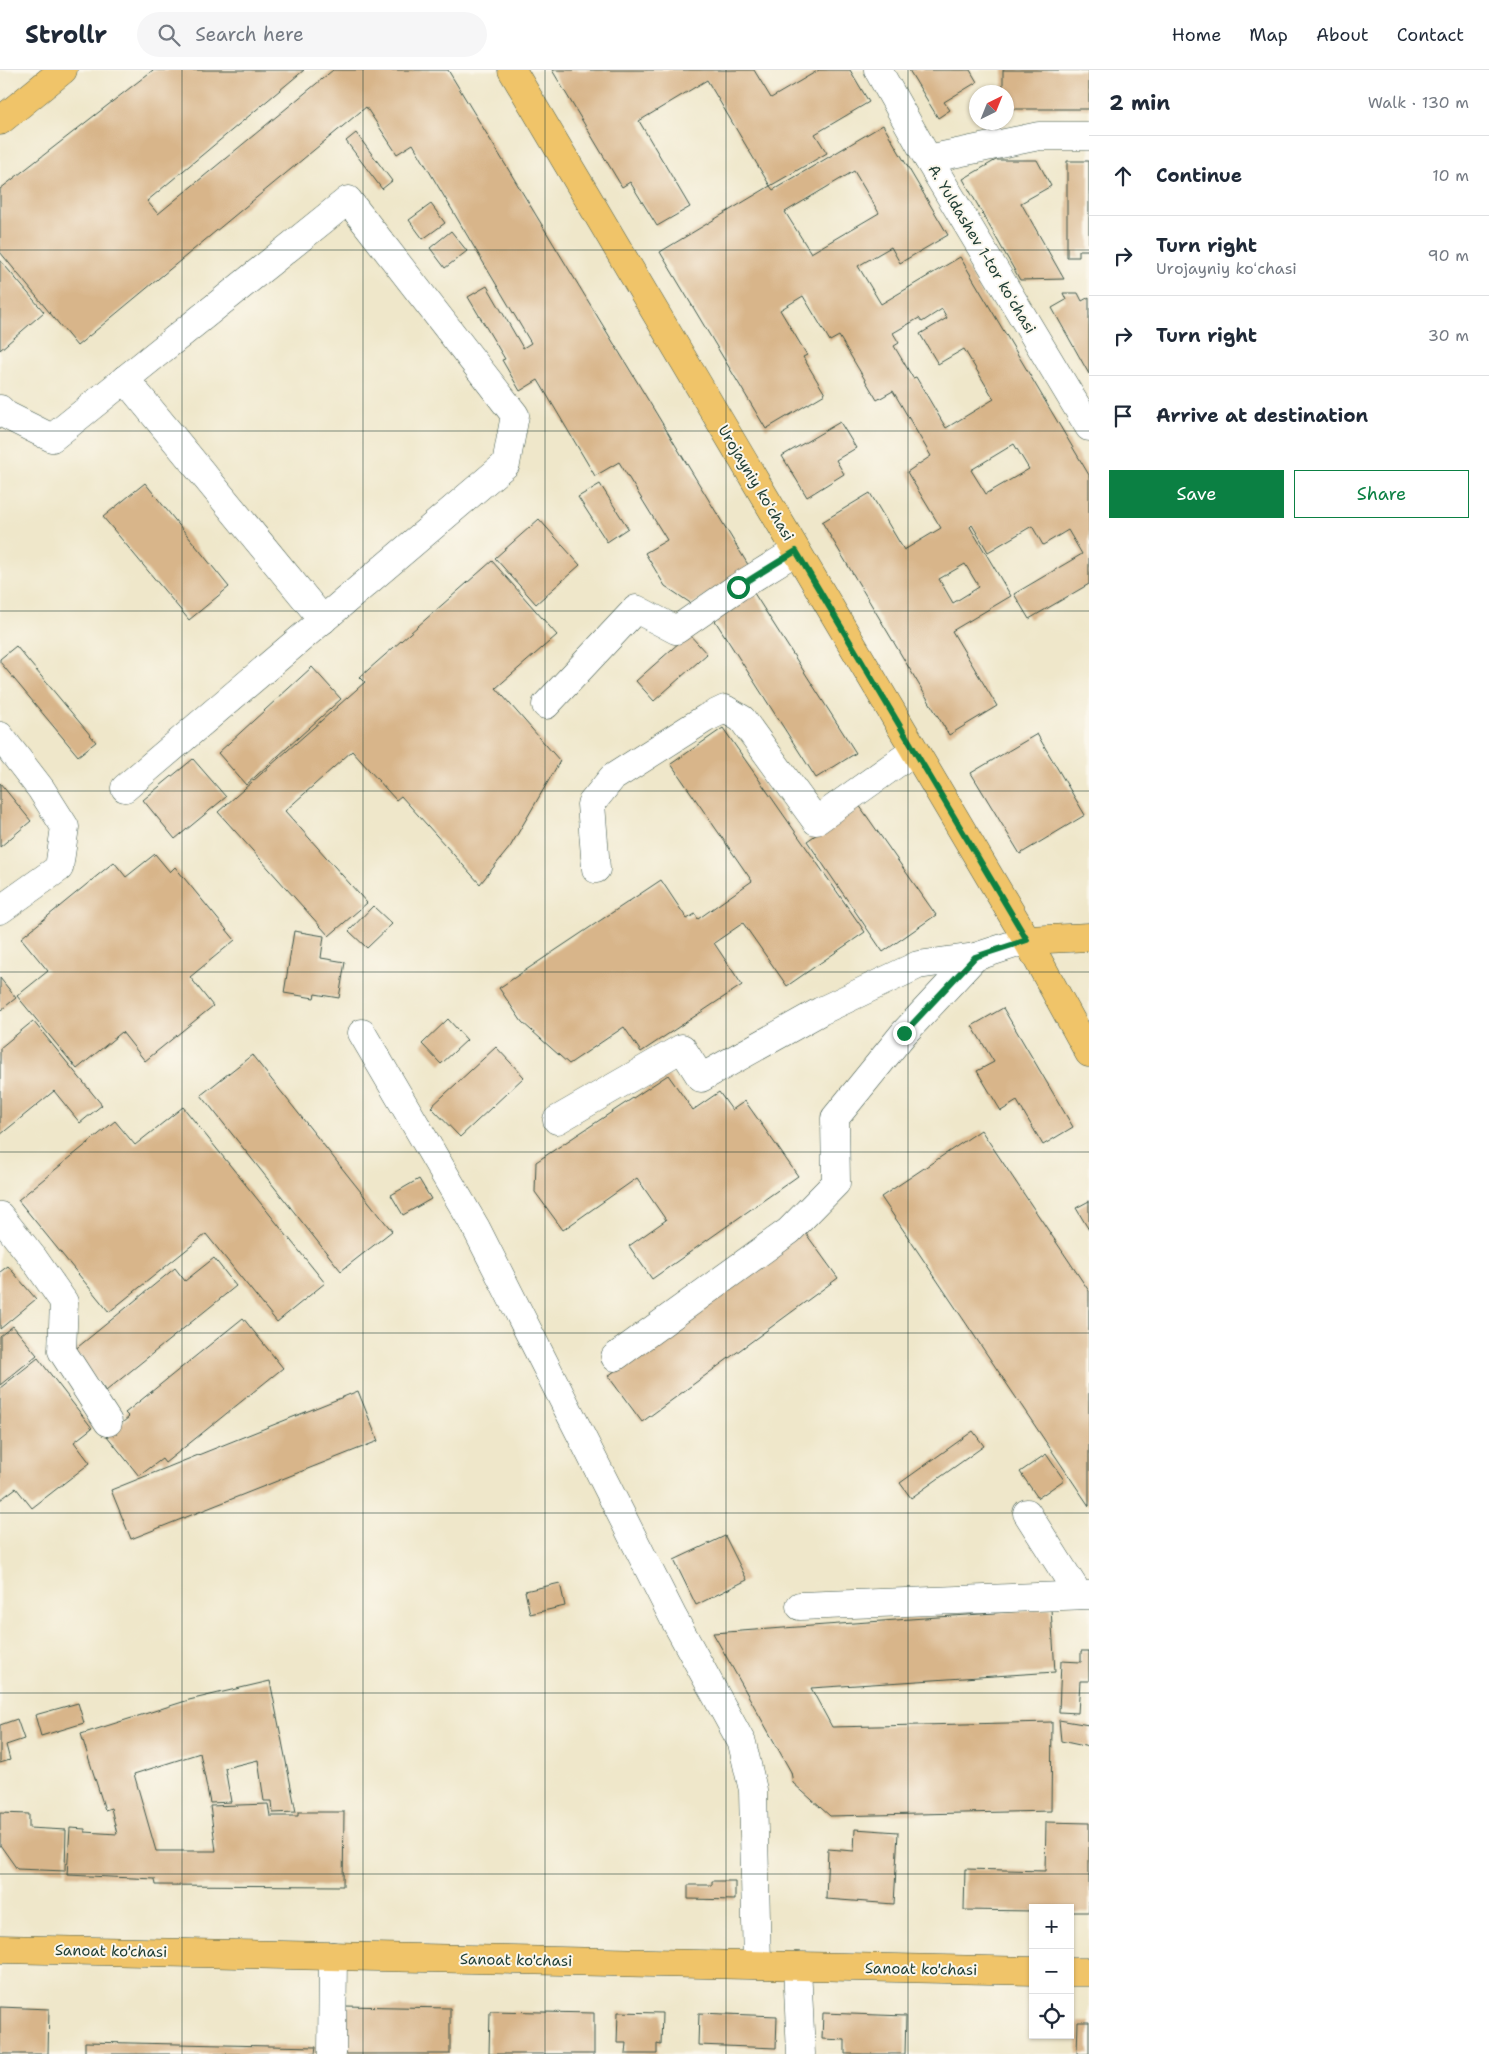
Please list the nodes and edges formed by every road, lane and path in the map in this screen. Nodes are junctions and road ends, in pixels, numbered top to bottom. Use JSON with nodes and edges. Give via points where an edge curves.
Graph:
{"nodes":[{"id":1,"x":63,"y":70,"type":"edge"},
{"id":2,"x":512,"y":70,"type":"edge"},
{"id":3,"x":878,"y":70,"type":"edge"},
{"id":4,"x":0,"y":121,"type":"edge"},
{"id":5,"x":1089,"y":136,"type":"edge"},
{"id":6,"x":928,"y":159,"type":"junction"},
{"id":7,"x":125,"y":379,"type":"junction"},
{"id":8,"x":0,"y":409,"type":"edge"},
{"id":9,"x":1089,"y":426,"type":"edge"},
{"id":10,"x":796,"y":551,"type":"junction"},
{"id":11,"x":323,"y":620,"type":"junction"},
{"id":12,"x":546,"y":705,"type":"dead end"},
{"id":13,"x":0,"y":736,"type":"edge"},
{"id":14,"x":914,"y":751,"type":"junction"},
{"id":15,"x":125,"y":788,"type":"dead end"},
{"id":16,"x":596,"y":868,"type":"dead end"},
{"id":17,"x":0,"y":910,"type":"edge"},
{"id":18,"x":1089,"y":937,"type":"edge"},
{"id":19,"x":1027,"y":940,"type":"junction"},
{"id":20,"x":975,"y":957,"type":"junction"},
{"id":21,"x":362,"y":1032,"type":"dead end"},
{"id":22,"x":1089,"y":1053,"type":"edge"},
{"id":23,"x":557,"y":1120,"type":"dead end"},
{"id":24,"x":0,"y":1216,"type":"edge"},
{"id":25,"x":615,"y":1357,"type":"dead end"},
{"id":26,"x":108,"y":1422,"type":"dead end"},
{"id":27,"x":1027,"y":1513,"type":"dead end"},
{"id":28,"x":1084,"y":1595,"type":"edge"},
{"id":29,"x":800,"y":1606,"type":"dead end"},
{"id":30,"x":0,"y":1949,"type":"edge"},
{"id":31,"x":333,"y":1956,"type":"junction"},
{"id":32,"x":757,"y":1964,"type":"junction"},
{"id":33,"x":798,"y":1966,"type":"junction"},
{"id":34,"x":1029,"y":1971,"type":"edge"},
{"id":35,"x":1074,"y":1972,"type":"edge"},
{"id":36,"x":1089,"y":1972,"type":"edge"},
{"id":37,"x":332,"y":2054,"type":"edge"},
{"id":38,"x":801,"y":2054,"type":"edge"}],
"edges":[{"from":1,"to":4,"type":"main road"},
{"from":2,"to":10,"type":"main road","name":"Urоjayniy koʻchasi"},
{"from":3,"to":6,"type":"street","name":"A. Yuldashev 1-tor koʻchasi"},
{"from":5,"to":6,"type":"street","via":[[1039,136]]},
{"from":6,"to":9,"type":"street","name":"A. Yuldashev 1-tor koʻchasi"},
{"from":7,"to":8,"type":"street","via":[[52,438]]},
{"from":7,"to":11,"type":"street"},
{"from":7,"to":11,"type":"street","via":[[348,200],[515,415],[506,464]]},
{"from":10,"to":12,"type":"street","via":[[676,630],[636,610]]},
{"from":10,"to":14,"type":"main road","name":"Urоjayniy koʻchasi"},
{"from":11,"to":15,"type":"street"},
{"from":13,"to":17,"type":"street","via":[[41,789],[65,827],[59,868]]},
{"from":14,"to":16,"type":"street","via":[[816,821],[742,719],[725,709],[612,778],[591,804]]},
{"from":14,"to":19,"type":"main road","name":"Urоjayniy koʻchasi"},
{"from":18,"to":19,"type":"main road"},
{"from":19,"to":20,"type":"street"},
{"from":19,"to":22,"type":"main road","name":"Urоjayniy koʻchasi"},
{"from":20,"to":23,"type":"street","via":[[918,965],[821,1011],[701,1078],[682,1048]]},
{"from":20,"to":25,"type":"street","via":[[904,1033],[835,1118],[836,1182],[789,1231]]},
{"from":21,"to":32,"type":"street","via":[[476,1228],[673,1617],[742,1743],[753,1790]]},
{"from":24,"to":26,"type":"street","via":[[64,1302],[62,1351]]},
{"from":27,"to":28,"type":"street"},
{"from":28,"to":29,"type":"street"},
{"from":30,"to":31,"type":"main road","name":"Sanoat ko'chasi"},
{"from":31,"to":32,"type":"main road","name":"Sanoat ko'chasi"},
{"from":31,"to":37,"type":"street"},
{"from":32,"to":33,"type":"main road","name":"Sanoat ko'chasi"},
{"from":33,"to":34,"type":"main road","name":"Sanoat ko'chasi"},
{"from":33,"to":38,"type":"street"},
{"from":35,"to":36,"type":"main road"}]}
